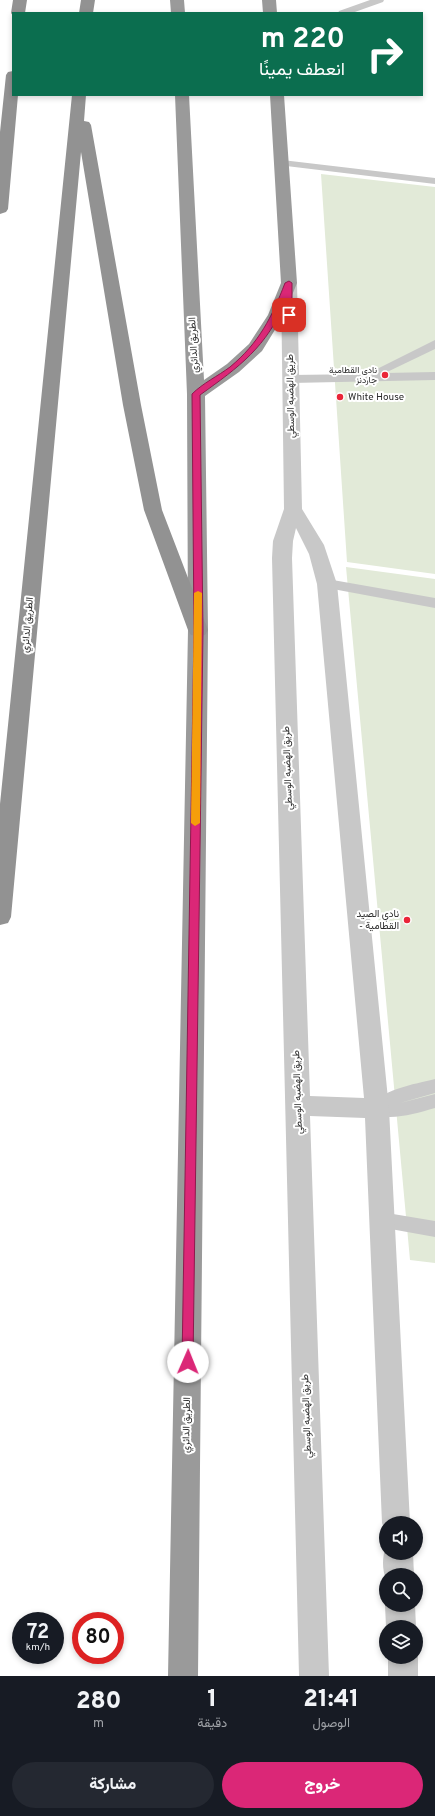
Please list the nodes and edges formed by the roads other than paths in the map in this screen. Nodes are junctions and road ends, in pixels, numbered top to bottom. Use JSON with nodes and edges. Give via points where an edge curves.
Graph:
{"nodes":[{"id":1,"x":20,"y":0,"type":"edge"},
{"id":2,"x":88,"y":0,"type":"edge"},
{"id":3,"x":177,"y":0,"type":"edge"},
{"id":4,"x":269,"y":0,"type":"edge"},
{"id":5,"x":379,"y":0,"type":"edge"},
{"id":6,"x":18,"y":12,"type":"edge"},
{"id":7,"x":86,"y":12,"type":"edge"},
{"id":8,"x":178,"y":12,"type":"edge"},
{"id":9,"x":270,"y":12,"type":"edge"},
{"id":10,"x":346,"y":12,"type":"edge"},
{"id":11,"x":12,"y":85,"type":"edge"},
{"id":12,"x":79,"y":96,"type":"edge"},
{"id":13,"x":182,"y":96,"type":"edge"},
{"id":14,"x":277,"y":96,"type":"edge"},
{"id":15,"x":282,"y":164,"type":"junction"},
{"id":16,"x":435,"y":181,"type":"edge"},
{"id":17,"x":0,"y":209,"type":"edge"},
{"id":18,"x":289,"y":283,"type":"junction"},
{"id":19,"x":435,"y":344,"type":"edge"},
{"id":20,"x":435,"y":376,"type":"edge"},
{"id":21,"x":367,"y":377,"type":"junction"},
{"id":22,"x":290,"y":379,"type":"junction"},
{"id":23,"x":196,"y":394,"type":"junction"},
{"id":24,"x":293,"y":509,"type":"junction"},
{"id":25,"x":327,"y":584,"type":"junction"},
{"id":26,"x":435,"y":603,"type":"edge"},
{"id":27,"x":198,"y":630,"type":"junction"},
{"id":28,"x":0,"y":917,"type":"edge"},
{"id":29,"x":435,"y":1086,"type":"edge"},
{"id":30,"x":435,"y":1101,"type":"edge"},
{"id":31,"x":298,"y":1105,"type":"junction"},
{"id":32,"x":377,"y":1109,"type":"junction"},
{"id":33,"x":381,"y":1220,"type":"junction"},
{"id":34,"x":435,"y":1229,"type":"edge"},
{"id":35,"x":396,"y":1516,"type":"edge"},
{"id":36,"x":403,"y":1664,"type":"edge"},
{"id":37,"x":183,"y":1676,"type":"edge"},
{"id":38,"x":314,"y":1676,"type":"edge"},
{"id":39,"x":404,"y":1676,"type":"edge"}],
"edges":[{"from":1,"to":6,"type":"highway"},
{"from":2,"to":7,"type":"highway"},
{"from":3,"to":8,"type":"highway"},
{"from":4,"to":9,"type":"highway"},
{"from":5,"to":10,"type":"lane"},
{"from":11,"to":17,"type":"highway"},
{"from":12,"to":27,"type":"highway","via":[[132,405],[153,510]]},
{"from":12,"to":28,"type":"highway","name":"الطريق الدائري"},
{"from":13,"to":23,"type":"highway","name":"الطريق الدائري"},
{"from":14,"to":15,"type":"highway"},
{"from":15,"to":16,"type":"lane"},
{"from":15,"to":18,"type":"highway"},
{"from":18,"to":22,"type":"street","name":"طريق الهضبه الوسطي"},
{"from":18,"to":23,"type":"highway","via":[[276,315],[256,346],[233,368]]},
{"from":19,"to":21,"type":"lane"},
{"from":20,"to":21,"type":"lane"},
{"from":21,"to":22,"type":"lane"},
{"from":22,"to":24,"type":"street","name":"طريق الهضبه الوسطي"},
{"from":23,"to":27,"type":"highway","name":"الطريق الدائري"},
{"from":24,"to":25,"type":"street","via":[[316,545]]},
{"from":24,"to":31,"type":"street","name":"طريق الهضبه الوسطي","via":[[283,541],[282,558]]},
{"from":25,"to":26,"type":"lane"},
{"from":25,"to":32,"type":"street"},
{"from":27,"to":37,"type":"highway","name":"الطريق الدائري"},
{"from":29,"to":32,"type":"lane","via":[[395,1097]]},
{"from":30,"to":32,"type":"lane","via":[[401,1110]]},
{"from":31,"to":32,"type":"street"},
{"from":31,"to":38,"type":"street","name":"طريق الهضبه الوسطي"},
{"from":32,"to":33,"type":"street"},
{"from":33,"to":34,"type":"lane"},
{"from":33,"to":35,"type":"street"},
{"from":36,"to":39,"type":"street"}]}
